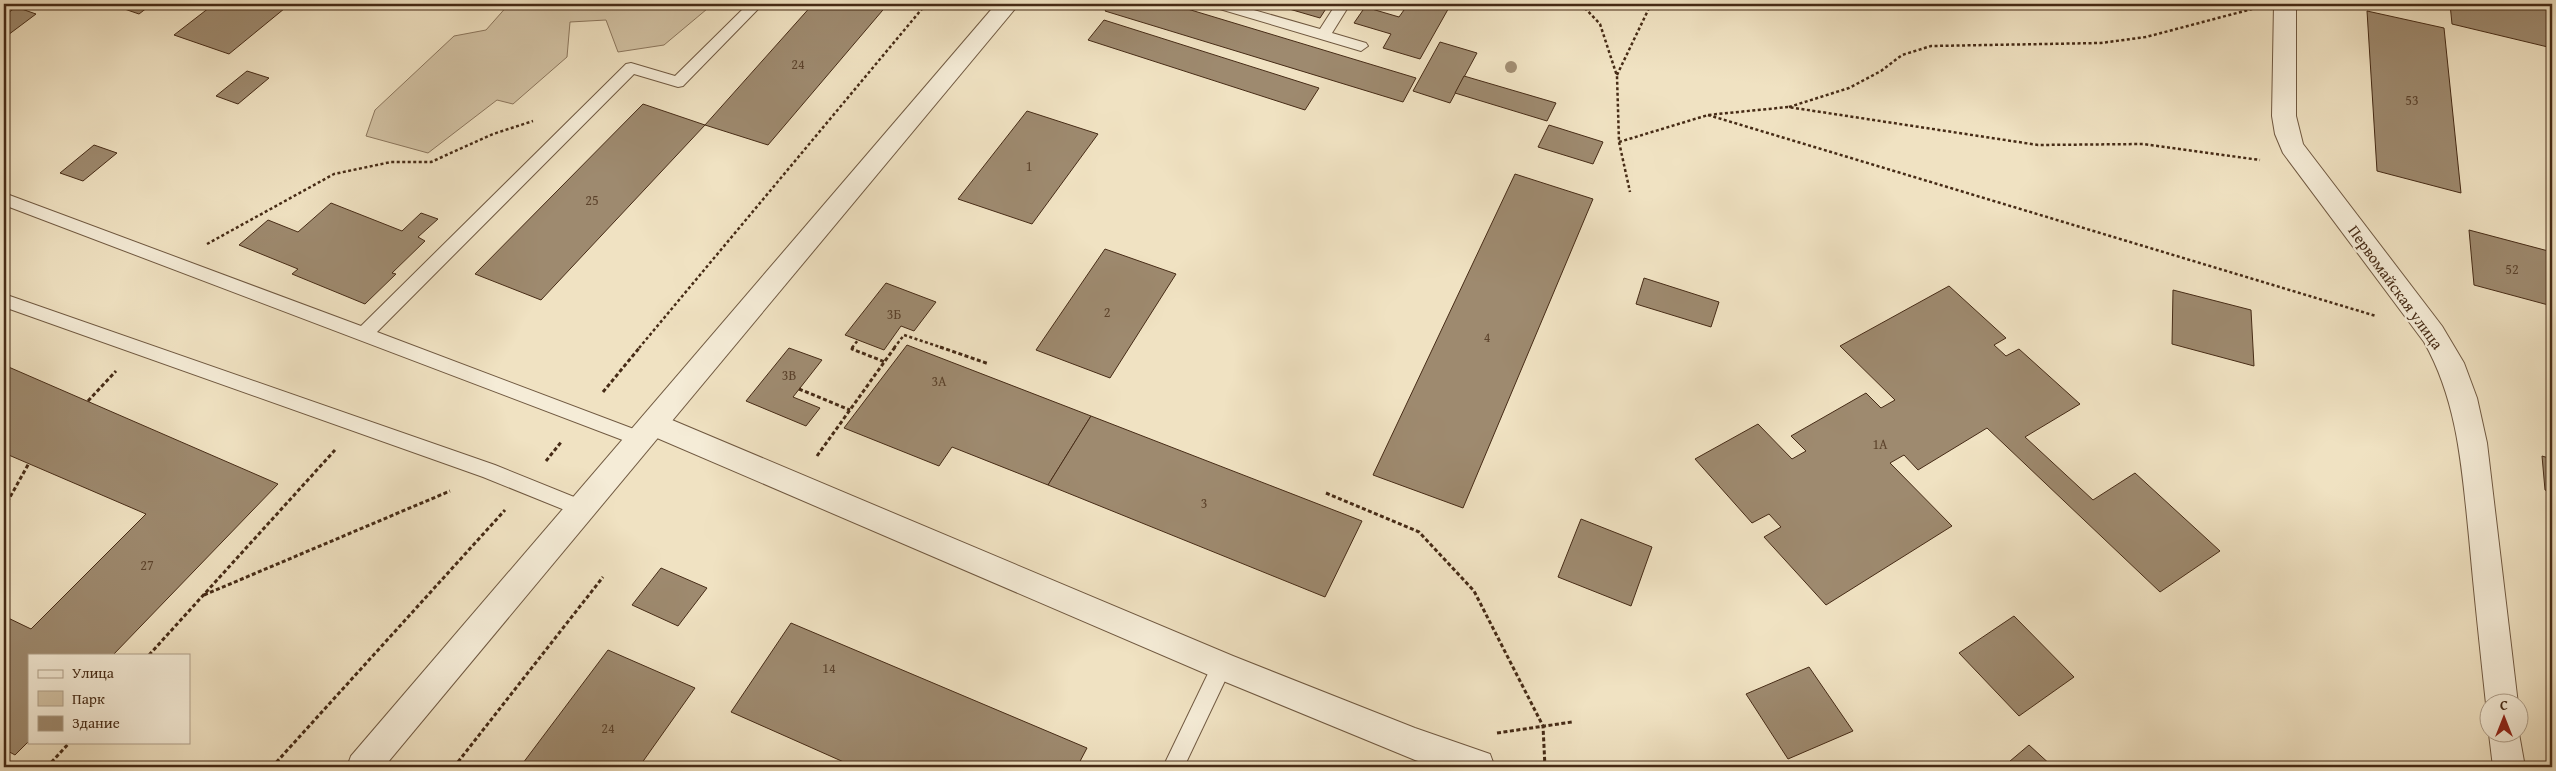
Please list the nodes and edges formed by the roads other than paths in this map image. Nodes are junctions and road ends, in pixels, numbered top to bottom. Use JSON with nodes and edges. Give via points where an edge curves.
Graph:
{"nodes":[{"id":1,"x":756,"y":4,"type":"edge"},
{"id":2,"x":1008,"y":4,"type":"edge"},
{"id":3,"x":1218,"y":4,"type":"edge"},
{"id":4,"x":1343,"y":4,"type":"edge"},
{"id":5,"x":2273,"y":5,"type":"edge"},
{"id":6,"x":1323,"y":35,"type":"junction"},
{"id":7,"x":1361,"y":46,"type":"dead end"},
{"id":8,"x":4,"y":198,"type":"edge"},
{"id":9,"x":4,"y":300,"type":"edge"},
{"id":10,"x":364,"y":334,"type":"junction"},
{"id":11,"x":647,"y":432,"type":"junction"},
{"id":12,"x":582,"y":509,"type":"junction"},
{"id":13,"x":1222,"y":666,"type":"junction"},
{"id":14,"x":2501,"y":694,"type":"edge"},
{"id":15,"x":2506,"y":744,"type":"edge"},
{"id":16,"x":1481,"y":766,"type":"edge"},
{"id":17,"x":363,"y":767,"type":"edge"},
{"id":18,"x":1173,"y":767,"type":"edge"},
{"id":19,"x":2509,"y":767,"type":"edge"}],
"edges":[{"from":1,"to":10,"type":"lane","via":[[678,82],[632,68]]},
{"from":2,"to":11,"type":"street"},
{"from":3,"to":6,"type":"lane"},
{"from":4,"to":6,"type":"lane"},
{"from":5,"to":14,"type":"street","name":"Первомайская улица","via":[[2286,134],[2305,166],[2433,334],[2450,363],[2463,398],[2472,443]]},
{"from":6,"to":7,"type":"lane"},
{"from":8,"to":10,"type":"lane"},
{"from":9,"to":12,"type":"lane","via":[[489,471]]},
{"from":10,"to":11,"type":"lane","via":[[582,417]]},
{"from":11,"to":12,"type":"street"},
{"from":11,"to":13,"type":"street","via":[[796,485]]},
{"from":12,"to":17,"type":"street"},
{"from":13,"to":16,"type":"street","via":[[1415,744]]},
{"from":13,"to":18,"type":"lane"},
{"from":15,"to":19,"type":"street"}]}
